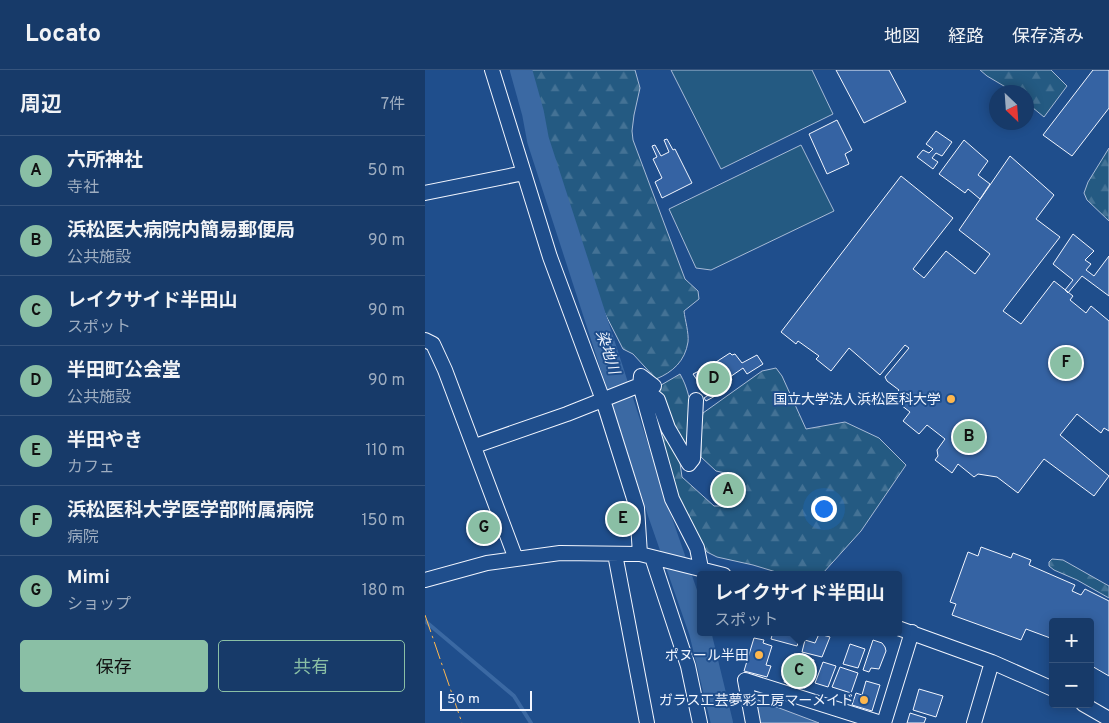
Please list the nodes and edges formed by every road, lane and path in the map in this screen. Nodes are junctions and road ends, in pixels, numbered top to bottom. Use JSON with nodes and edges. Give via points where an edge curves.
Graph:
{"nodes":[{"id":1,"x":492,"y":70,"type":"edge"},
{"id":2,"x":524,"y":173,"type":"junction"},
{"id":3,"x":425,"y":194,"type":"edge"},
{"id":4,"x":425,"y":340,"type":"edge"},
{"id":5,"x":643,"y":386,"type":"junction"},
{"id":6,"x":605,"y":399,"type":"junction"},
{"id":7,"x":696,"y":400,"type":"dead end"},
{"id":8,"x":475,"y":446,"type":"junction"},
{"id":9,"x":615,"y":554,"type":"junction"},
{"id":10,"x":651,"y":557,"type":"junction"},
{"id":11,"x":515,"y":558,"type":"junction"},
{"id":12,"x":701,"y":568,"type":"junction"},
{"id":13,"x":711,"y":571,"type":"edge"},
{"id":14,"x":426,"y":579,"type":"edge"},
{"id":15,"x":902,"y":629,"type":"edge"},
{"id":16,"x":912,"y":632,"type":"junction"},
{"id":17,"x":992,"y":662,"type":"junction"},
{"id":18,"x":1049,"y":687,"type":"edge"},
{"id":19,"x":1090,"y":708,"type":"edge"},
{"id":20,"x":1109,"y":719,"type":"edge"},
{"id":21,"x":647,"y":723,"type":"edge"},
{"id":22,"x":700,"y":723,"type":"edge"},
{"id":23,"x":753,"y":723,"type":"edge"},
{"id":24,"x":882,"y":723,"type":"edge"},
{"id":25,"x":974,"y":723,"type":"edge"}],
"edges":[{"from":1,"to":2,"type":"street"},
{"from":2,"to":3,"type":"street"},
{"from":2,"to":6,"type":"street","via":[[550,257]]},
{"from":4,"to":8,"type":"street","via":[[433,344]]},
{"from":5,"to":6,"type":"street"},
{"from":5,"to":7,"type":"street","via":[[658,400],[668,428],[689,464],[693,459]]},
{"from":5,"to":12,"type":"street","via":[[672,499],[697,548]]},
{"from":6,"to":8,"type":"street"},
{"from":6,"to":10,"type":"street"},
{"from":8,"to":11,"type":"street"},
{"from":9,"to":10,"type":"street"},
{"from":9,"to":11,"type":"street","via":[[560,553]]},
{"from":9,"to":21,"type":"street"},
{"from":10,"to":12,"type":"street"},
{"from":10,"to":22,"type":"street","via":[[689,666]]},
{"from":11,"to":14,"type":"street"},
{"from":12,"to":13,"type":"street"},
{"from":15,"to":16,"type":"street"},
{"from":16,"to":17,"type":"street"},
{"from":16,"to":24,"type":"street"},
{"from":17,"to":18,"type":"street"},
{"from":17,"to":25,"type":"street"},
{"from":19,"to":20,"type":"street"},
{"from":23,"to":24,"type":"street","via":[[745,680]]}]}
